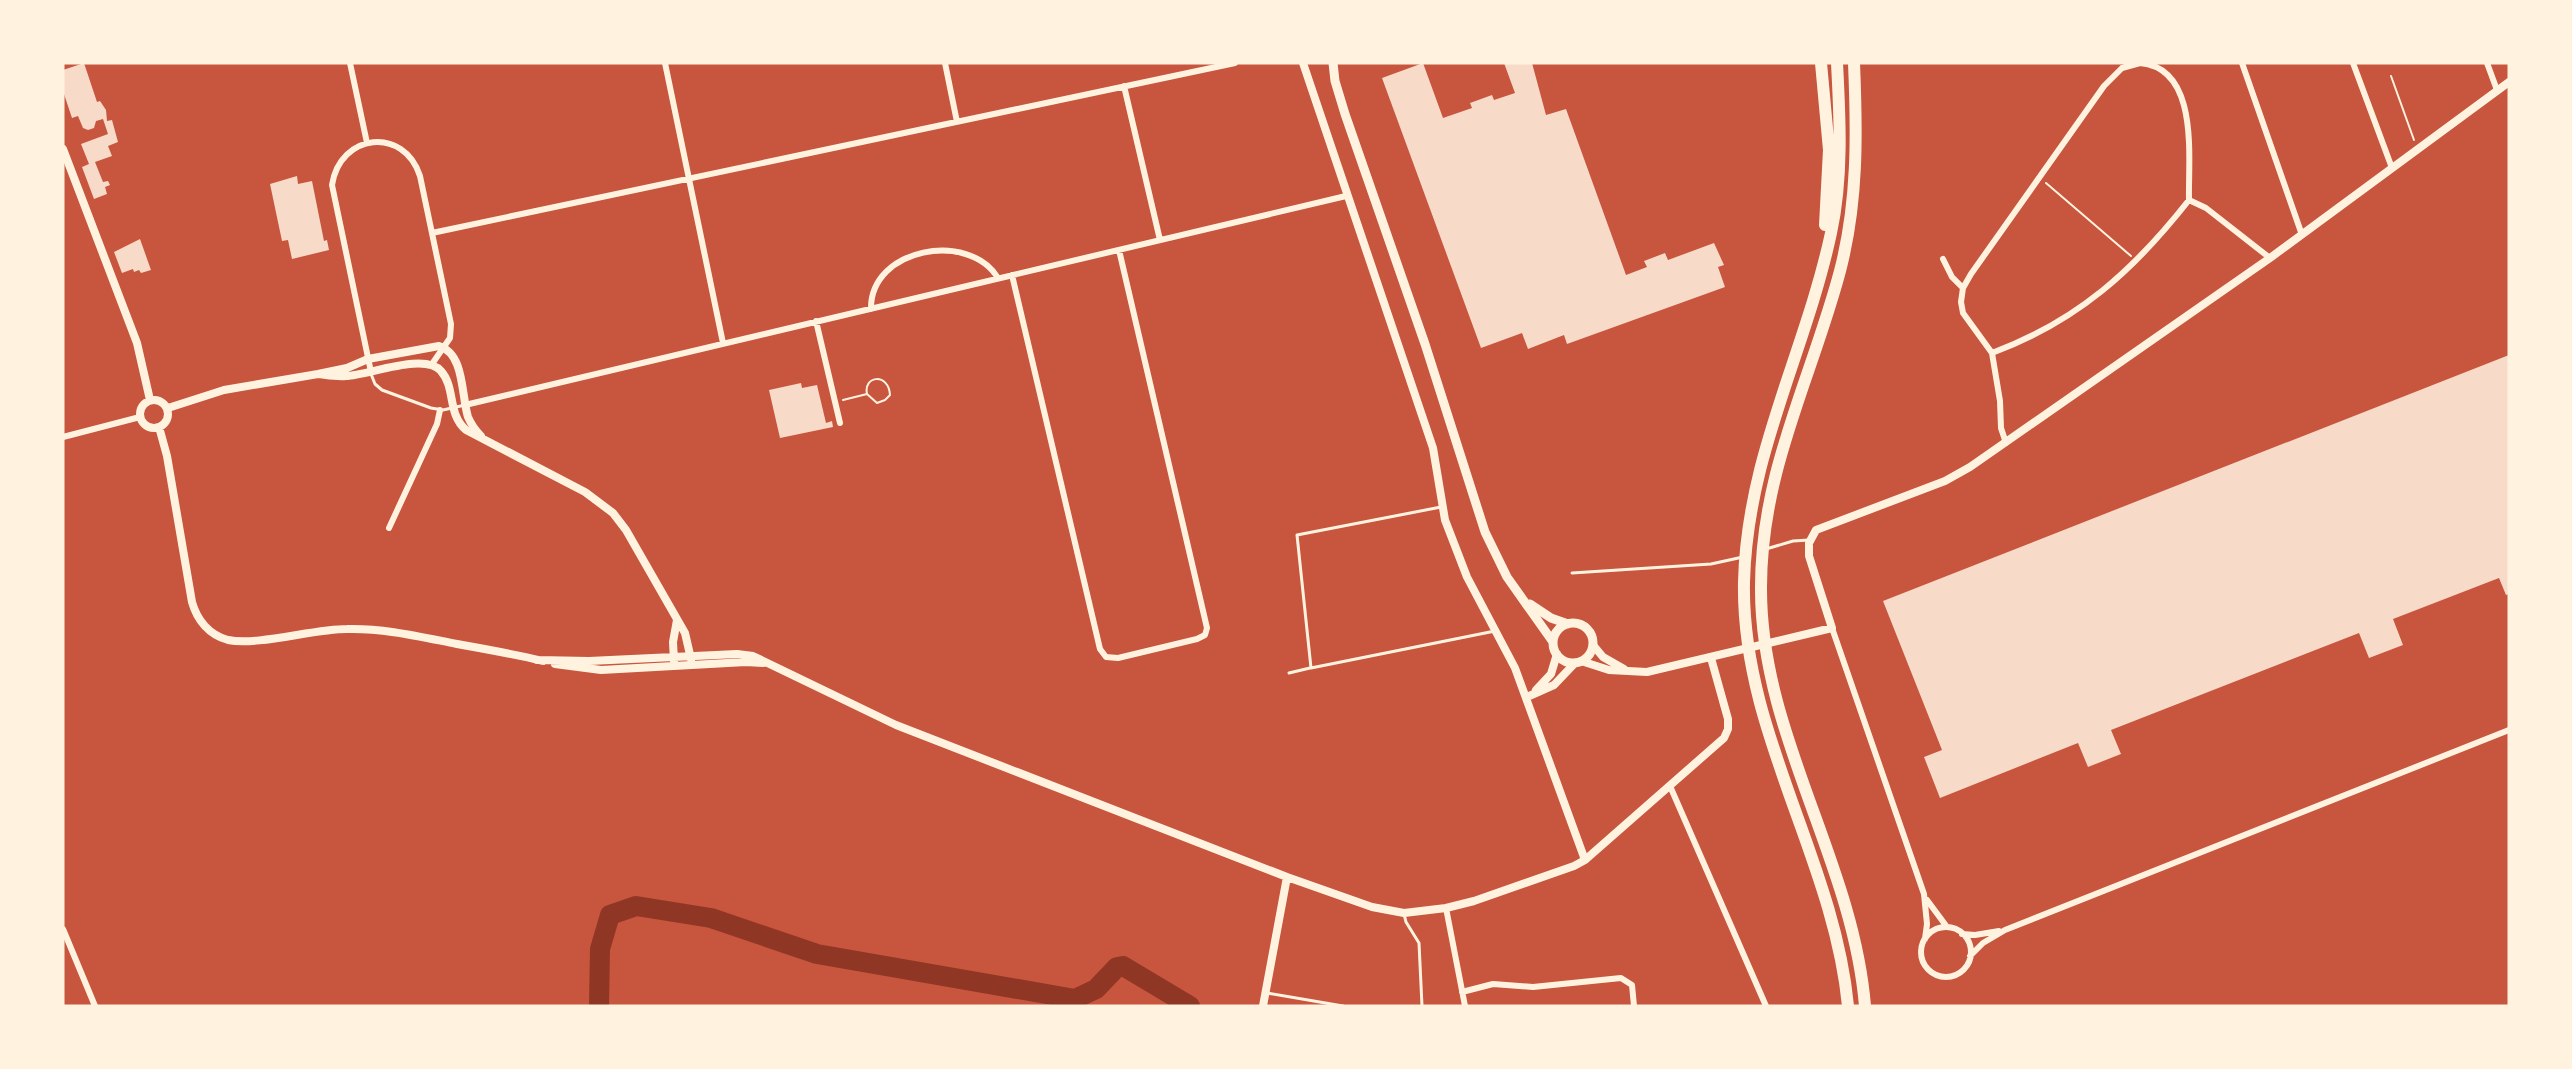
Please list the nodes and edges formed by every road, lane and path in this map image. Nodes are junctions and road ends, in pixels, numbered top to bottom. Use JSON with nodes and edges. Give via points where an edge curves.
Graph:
{"nodes":[{"id":1,"x":350,"y":63,"type":"edge"},
{"id":2,"x":665,"y":63,"type":"edge"},
{"id":3,"x":945,"y":63,"type":"edge"},
{"id":4,"x":1235,"y":63,"type":"edge"},
{"id":5,"x":1303,"y":63,"type":"edge"},
{"id":6,"x":1333,"y":63,"type":"edge"},
{"id":7,"x":1821,"y":63,"type":"edge"},
{"id":8,"x":1837,"y":63,"type":"edge"},
{"id":9,"x":1854,"y":63,"type":"edge"},
{"id":10,"x":2140,"y":63,"type":"edge"},
{"id":11,"x":2242,"y":63,"type":"edge"},
{"id":12,"x":2354,"y":63,"type":"edge"},
{"id":13,"x":2487,"y":63,"type":"edge"},
{"id":14,"x":2391,"y":76,"type":"dead end"},
{"id":15,"x":2509,"y":82,"type":"edge"},
{"id":16,"x":1124,"y":86,"type":"junction"},
{"id":17,"x":2497,"y":90,"type":"junction"},
{"id":18,"x":957,"y":122,"type":"junction"},
{"id":19,"x":367,"y":142,"type":"junction"},
{"id":20,"x":2418,"y":148,"type":"junction"},
{"id":21,"x":63,"y":149,"type":"edge"},
{"id":22,"x":2391,"y":168,"type":"junction"},
{"id":23,"x":2040,"y":177,"type":"junction"},
{"id":24,"x":690,"y":179,"type":"junction"},
{"id":25,"x":1346,"y":196,"type":"junction"},
{"id":26,"x":2189,"y":200,"type":"junction"},
{"id":27,"x":432,"y":233,"type":"junction"},
{"id":28,"x":2302,"y":235,"type":"junction"},
{"id":29,"x":1160,"y":240,"type":"junction"},
{"id":30,"x":1119,"y":250,"type":"junction"},
{"id":31,"x":2270,"y":258,"type":"junction"},
{"id":32,"x":1943,"y":259,"type":"dead end"},
{"id":33,"x":2138,"y":261,"type":"junction"},
{"id":34,"x":1012,"y":275,"type":"junction"},
{"id":35,"x":998,"y":278,"type":"junction"},
{"id":36,"x":1817,"y":288,"type":"junction"},
{"id":37,"x":1963,"y":288,"type":"junction"},
{"id":38,"x":871,"y":309,"type":"junction"},
{"id":39,"x":816,"y":321,"type":"junction"},
{"id":40,"x":723,"y":343,"type":"junction"},
{"id":41,"x":444,"y":348,"type":"junction"},
{"id":42,"x":1992,"y":353,"type":"junction"},
{"id":43,"x":368,"y":359,"type":"junction"},
{"id":44,"x":432,"y":364,"type":"junction"},
{"id":45,"x":371,"y":372,"type":"junction"},
{"id":46,"x":318,"y":374,"type":"junction"},
{"id":47,"x":867,"y":394,"type":"junction"},
{"id":48,"x":150,"y":400,"type":"junction"},
{"id":49,"x":835,"y":402,"type":"junction"},
{"id":50,"x":465,"y":405,"type":"junction"},
{"id":51,"x":168,"y":408,"type":"junction"},
{"id":52,"x":452,"y":408,"type":"junction"},
{"id":53,"x":440,"y":410,"type":"junction"},
{"id":54,"x":140,"y":417,"type":"junction"},
{"id":55,"x":840,"y":423,"type":"dead end"},
{"id":56,"x":159,"y":427,"type":"junction"},
{"id":57,"x":63,"y":437,"type":"edge"},
{"id":58,"x":485,"y":442,"type":"junction"},
{"id":59,"x":2006,"y":443,"type":"junction"},
{"id":60,"x":1441,"y":507,"type":"junction"},
{"id":61,"x":389,"y":528,"type":"dead end"},
{"id":62,"x":1810,"y":540,"type":"junction"},
{"id":63,"x":1572,"y":573,"type":"dead end"},
{"id":64,"x":1522,"y":597,"type":"junction"},
{"id":65,"x":677,"y":620,"type":"junction"},
{"id":66,"x":1568,"y":624,"type":"junction"},
{"id":67,"x":1833,"y":628,"type":"junction"},
{"id":68,"x":1496,"y":631,"type":"junction"},
{"id":69,"x":1553,"y":642,"type":"junction"},
{"id":70,"x":1593,"y":645,"type":"junction"},
{"id":71,"x":1557,"y":654,"type":"junction"},
{"id":72,"x":691,"y":655,"type":"junction"},
{"id":73,"x":674,"y":656,"type":"junction"},
{"id":74,"x":1711,"y":658,"type":"junction"},
{"id":75,"x":537,"y":660,"type":"junction"},
{"id":76,"x":1578,"y":662,"type":"junction"},
{"id":77,"x":770,"y":665,"type":"junction"},
{"id":78,"x":692,"y":666,"type":"junction"},
{"id":79,"x":674,"y":667,"type":"junction"},
{"id":80,"x":1311,"y":668,"type":"junction"},
{"id":81,"x":1633,"y":672,"type":"junction"},
{"id":82,"x":1289,"y":673,"type":"dead end"},
{"id":83,"x":1527,"y":697,"type":"junction"},
{"id":84,"x":2509,"y":730,"type":"edge"},
{"id":85,"x":1670,"y":786,"type":"junction"},
{"id":86,"x":1585,"y":860,"type":"junction"},
{"id":87,"x":1287,"y":877,"type":"junction"},
{"id":88,"x":1924,"y":894,"type":"junction"},
{"id":89,"x":1446,"y":908,"type":"junction"},
{"id":90,"x":1404,"y":913,"type":"junction"},
{"id":91,"x":1947,"y":927,"type":"junction"},
{"id":92,"x":63,"y":929,"type":"edge"},
{"id":93,"x":2005,"y":930,"type":"junction"},
{"id":94,"x":1962,"y":934,"type":"junction"},
{"id":95,"x":1925,"y":939,"type":"junction"},
{"id":96,"x":1970,"y":956,"type":"junction"},
{"id":97,"x":1266,"y":992,"type":"junction"},
{"id":98,"x":1462,"y":992,"type":"junction"},
{"id":99,"x":95,"y":1006,"type":"edge"},
{"id":100,"x":1263,"y":1006,"type":"edge"},
{"id":101,"x":1343,"y":1006,"type":"edge"},
{"id":102,"x":1422,"y":1006,"type":"edge"},
{"id":103,"x":1465,"y":1006,"type":"edge"},
{"id":104,"x":1634,"y":1006,"type":"edge"},
{"id":105,"x":1766,"y":1006,"type":"edge"},
{"id":106,"x":1848,"y":1006,"type":"edge"},
{"id":107,"x":1865,"y":1006,"type":"edge"}],
"edges":[{"from":1,"to":19,"type":"street"},
{"from":2,"to":24,"type":"street"},
{"from":3,"to":18,"type":"street"},
{"from":4,"to":16,"type":"street"},
{"from":5,"to":25,"type":"street"},
{"from":6,"to":64,"type":"main road","via":[[1345,114],[1485,532]]},
{"from":7,"to":36,"type":"highway","via":[[1830,161]]},
{"from":8,"to":36,"type":"highway","via":[[1838,189]]},
{"from":9,"to":107,"type":"highway","via":[[1857,152],[1850,223],[1830,303],[1783,444],[1766,516],[1761,590],[1773,688],[1794,759],[1842,889]]},
{"from":10,"to":23,"type":"street","via":[[2122,68],[2104,86]]},
{"from":10,"to":26,"type":"street","via":[[2164,70],[2182,102],[2190,137]]},
{"from":11,"to":28,"type":"street"},
{"from":12,"to":22,"type":"street"},
{"from":13,"to":17,"type":"street"},
{"from":14,"to":20,"type":"path"},
{"from":15,"to":17,"type":"street"},
{"from":16,"to":18,"type":"street"},
{"from":16,"to":29,"type":"street"},
{"from":17,"to":20,"type":"street"},
{"from":18,"to":24,"type":"street"},
{"from":19,"to":27,"type":"street","via":[[394,146],[413,160]]},
{"from":19,"to":43,"type":"street","via":[[340,161],[332,190]]},
{"from":20,"to":22,"type":"street"},
{"from":21,"to":48,"type":"street","via":[[136,343]]},
{"from":22,"to":28,"type":"street"},
{"from":23,"to":33,"type":"path"},
{"from":23,"to":37,"type":"street"},
{"from":24,"to":27,"type":"street"},
{"from":24,"to":40,"type":"street"},
{"from":25,"to":29,"type":"street"},
{"from":25,"to":60,"type":"street","via":[[1432,448]]},
{"from":26,"to":31,"type":"street","via":[[2206,208]]},
{"from":26,"to":33,"type":"street"},
{"from":27,"to":41,"type":"street","via":[[451,324]]},
{"from":28,"to":31,"type":"street"},
{"from":29,"to":30,"type":"street"},
{"from":30,"to":34,"type":"street"},
{"from":30,"to":34,"type":"street","via":[[1207,628],[1197,639],[1118,658],[1106,657],[1100,649]]},
{"from":31,"to":59,"type":"street"},
{"from":32,"to":37,"type":"street","via":[[1952,278]]},
{"from":33,"to":42,"type":"street","via":[[2064,318]]},
{"from":34,"to":35,"type":"street"},
{"from":35,"to":38,"type":"street"},
{"from":35,"to":38,"type":"street","via":[[990,267],[963,254],[923,253],[904,259],[886,272],[873,293]]},
{"from":36,"to":106,"type":"highway","via":[[1771,424],[1750,513],[1744,596],[1756,690],[1770,741],[1829,906]]},
{"from":37,"to":42,"type":"street","via":[[1961,302],[1966,318]]},
{"from":38,"to":39,"type":"street"},
{"from":39,"to":40,"type":"street"},
{"from":39,"to":49,"type":"street"},
{"from":40,"to":50,"type":"street"},
{"from":41,"to":43,"type":"street","via":[[430,346]]},
{"from":41,"to":44,"type":"street"},
{"from":41,"to":50,"type":"street","via":[[455,360]]},
{"from":42,"to":59,"type":"street"},
{"from":43,"to":45,"type":"street"},
{"from":43,"to":46,"type":"street"},
{"from":44,"to":45,"type":"street","via":[[422,362]]},
{"from":44,"to":52,"type":"street","via":[[443,373]]},
{"from":45,"to":46,"type":"street","via":[[344,377]]},
{"from":45,"to":53,"type":"lane","via":[[382,390]]},
{"from":46,"to":51,"type":"street","via":[[224,390]]},
{"from":47,"to":47,"type":"path","via":[[877,402],[885,400],[890,394],[889,387],[885,381],[870,381]]},
{"from":47,"to":49,"type":"path"},
{"from":48,"to":51,"type":"street","via":[[162,401]]},
{"from":48,"to":54,"type":"street","via":[[142,406]]},
{"from":49,"to":55,"type":"street"},
{"from":50,"to":52,"type":"lane"},
{"from":50,"to":58,"type":"street","via":[[471,423]]},
{"from":51,"to":56,"type":"street","via":[[167,420]]},
{"from":52,"to":53,"type":"lane"},
{"from":52,"to":58,"type":"street","via":[[461,426]]},
{"from":53,"to":61,"type":"street"},
{"from":54,"to":56,"type":"street","via":[[147,426]]},
{"from":54,"to":57,"type":"street"},
{"from":56,"to":75,"type":"street","via":[[192,602],[201,622],[212,633],[241,641],[320,630],[367,629]]},
{"from":58,"to":65,"type":"street","via":[[585,492],[608,508],[626,530]]},
{"from":59,"to":62,"type":"street","via":[[1954,476],[1819,529]]},
{"from":60,"to":68,"type":"street","via":[[1463,569]]},
{"from":60,"to":80,"type":"lane","via":[[1297,535]]},
{"from":62,"to":63,"type":"lane","via":[[1793,540],[1719,563]]},
{"from":62,"to":67,"type":"street","via":[[1809,559]]},
{"from":64,"to":66,"type":"main road","via":[[1544,614]]},
{"from":64,"to":69,"type":"main road"},
{"from":65,"to":72,"type":"street"},
{"from":65,"to":73,"type":"street"},
{"from":66,"to":69,"type":"main road","via":[[1557,631]]},
{"from":66,"to":70,"type":"main road","via":[[1586,629]]},
{"from":67,"to":74,"type":"street"},
{"from":67,"to":88,"type":"street"},
{"from":68,"to":80,"type":"lane"},
{"from":68,"to":83,"type":"street"},
{"from":69,"to":71,"type":"main road"},
{"from":70,"to":76,"type":"main road","via":[[1588,656]]},
{"from":70,"to":81,"type":"street","via":[[1610,662]]},
{"from":71,"to":76,"type":"main road","via":[[1566,661]]},
{"from":71,"to":83,"type":"street","via":[[1549,678]]},
{"from":72,"to":73,"type":"street"},
{"from":72,"to":77,"type":"street","via":[[742,654]]},
{"from":72,"to":78,"type":"street"},
{"from":73,"to":75,"type":"street"},
{"from":73,"to":79,"type":"street"},
{"from":74,"to":81,"type":"street"},
{"from":74,"to":85,"type":"street","via":[[1728,729],[1720,742]]},
{"from":75,"to":79,"type":"street","via":[[591,670]]},
{"from":76,"to":81,"type":"street"},
{"from":76,"to":83,"type":"street","via":[[1554,685]]},
{"from":77,"to":78,"type":"street","via":[[746,662]]},
{"from":77,"to":87,"type":"street","via":[[896,725]]},
{"from":78,"to":79,"type":"street"},
{"from":80,"to":82,"type":"lane"},
{"from":83,"to":86,"type":"street"},
{"from":84,"to":93,"type":"street"},
{"from":85,"to":86,"type":"street"},
{"from":85,"to":105,"type":"street"},
{"from":86,"to":89,"type":"street","via":[[1528,883]]},
{"from":87,"to":90,"type":"street","via":[[1357,903]]},
{"from":87,"to":97,"type":"street"},
{"from":88,"to":91,"type":"street"},
{"from":88,"to":95,"type":"street"},
{"from":89,"to":90,"type":"street"},
{"from":89,"to":98,"type":"street"},
{"from":90,"to":102,"type":"lane","via":[[1419,943]]},
{"from":91,"to":94,"type":"street"},
{"from":91,"to":95,"type":"street","via":[[1933,931]]},
{"from":92,"to":99,"type":"street"},
{"from":93,"to":94,"type":"street"},
{"from":93,"to":96,"type":"street"},
{"from":94,"to":96,"type":"street","via":[[1969,944]]},
{"from":95,"to":96,"type":"street","via":[[1922,959],[1935,974],[1947,977],[1959,973]]},
{"from":97,"to":100,"type":"street"},
{"from":97,"to":101,"type":"lane"},
{"from":98,"to":103,"type":"street"},
{"from":98,"to":104,"type":"street","via":[[1493,984],[1541,987],[1621,978],[1632,985]]}]}
